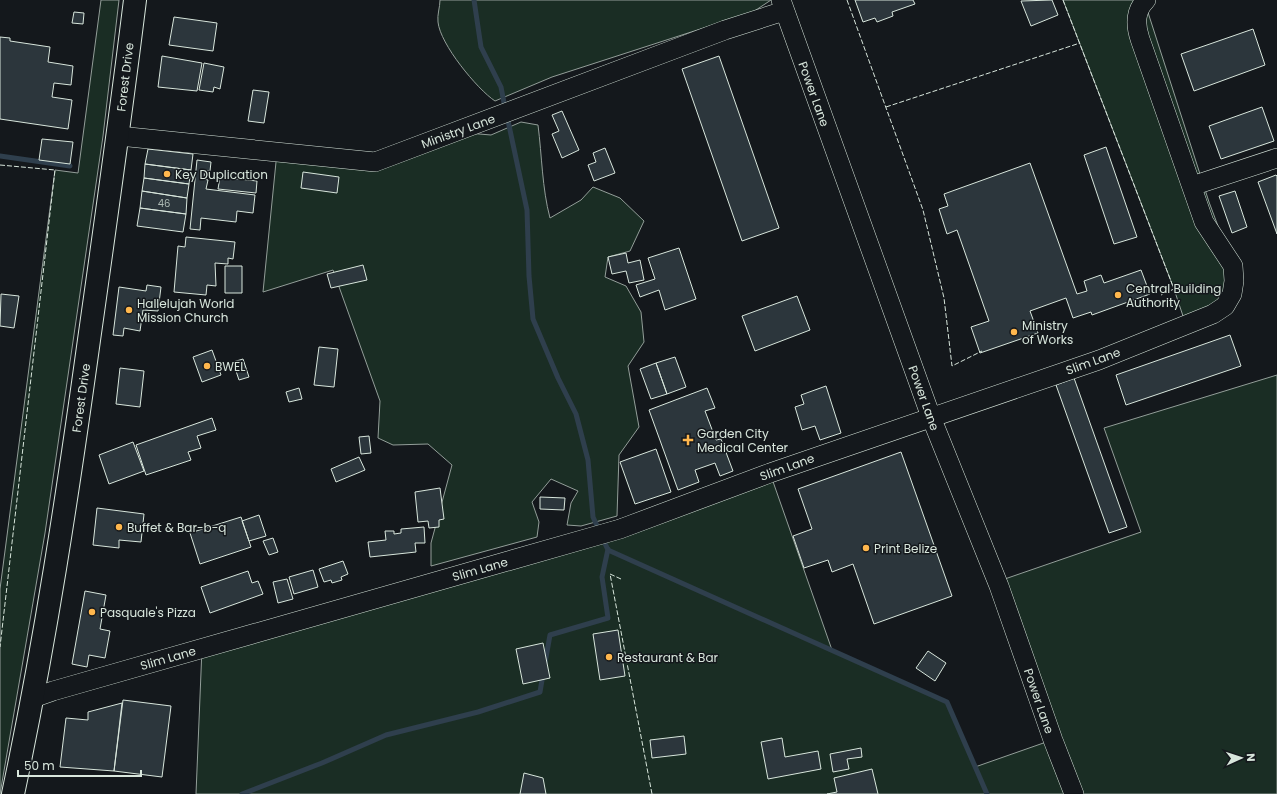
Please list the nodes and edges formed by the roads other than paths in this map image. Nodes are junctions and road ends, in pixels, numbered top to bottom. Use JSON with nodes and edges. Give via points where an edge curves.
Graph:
{"nodes":[{"id":1,"x":135,"y":0,"type":"edge"},
{"id":2,"x":1143,"y":3,"type":"edge"},
{"id":3,"x":782,"y":6,"type":"edge"},
{"id":4,"x":118,"y":136,"type":"junction"},
{"id":5,"x":1277,"y":158,"type":"edge"},
{"id":6,"x":1192,"y":186,"type":"junction"},
{"id":7,"x":931,"y":417,"type":"junction"},
{"id":8,"x":33,"y":698,"type":"junction"},
{"id":9,"x":13,"y":794,"type":"edge"},
{"id":10,"x":1074,"y":794,"type":"edge"}],
"edges":[{"from":1,"to":4,"type":"main road","name":"Forest Drive"},
{"from":2,"to":6,"type":"street","name":"Slim Lane","via":[[1137,16],[1137,30]]},
{"from":3,"to":4,"type":"street","name":"Ministry Lane","via":[[725,30],[375,162]]},
{"from":3,"to":7,"type":"street","name":"Power Lane"},
{"from":4,"to":8,"type":"main road","name":"Forest Drive","via":[[68,492]]},
{"from":5,"to":6,"type":"street"},
{"from":6,"to":7,"type":"street","name":"Slim Lane","via":[[1204,222],[1233,266],[1232,294],[1225,306],[1213,314],[1099,360]]},
{"from":7,"to":8,"type":"street","name":"Slim Lane","via":[[612,531]]},
{"from":7,"to":10,"type":"street","name":"Power Lane","via":[[999,586]]},
{"from":8,"to":9,"type":"main road","name":"Forest Drive"}]}
